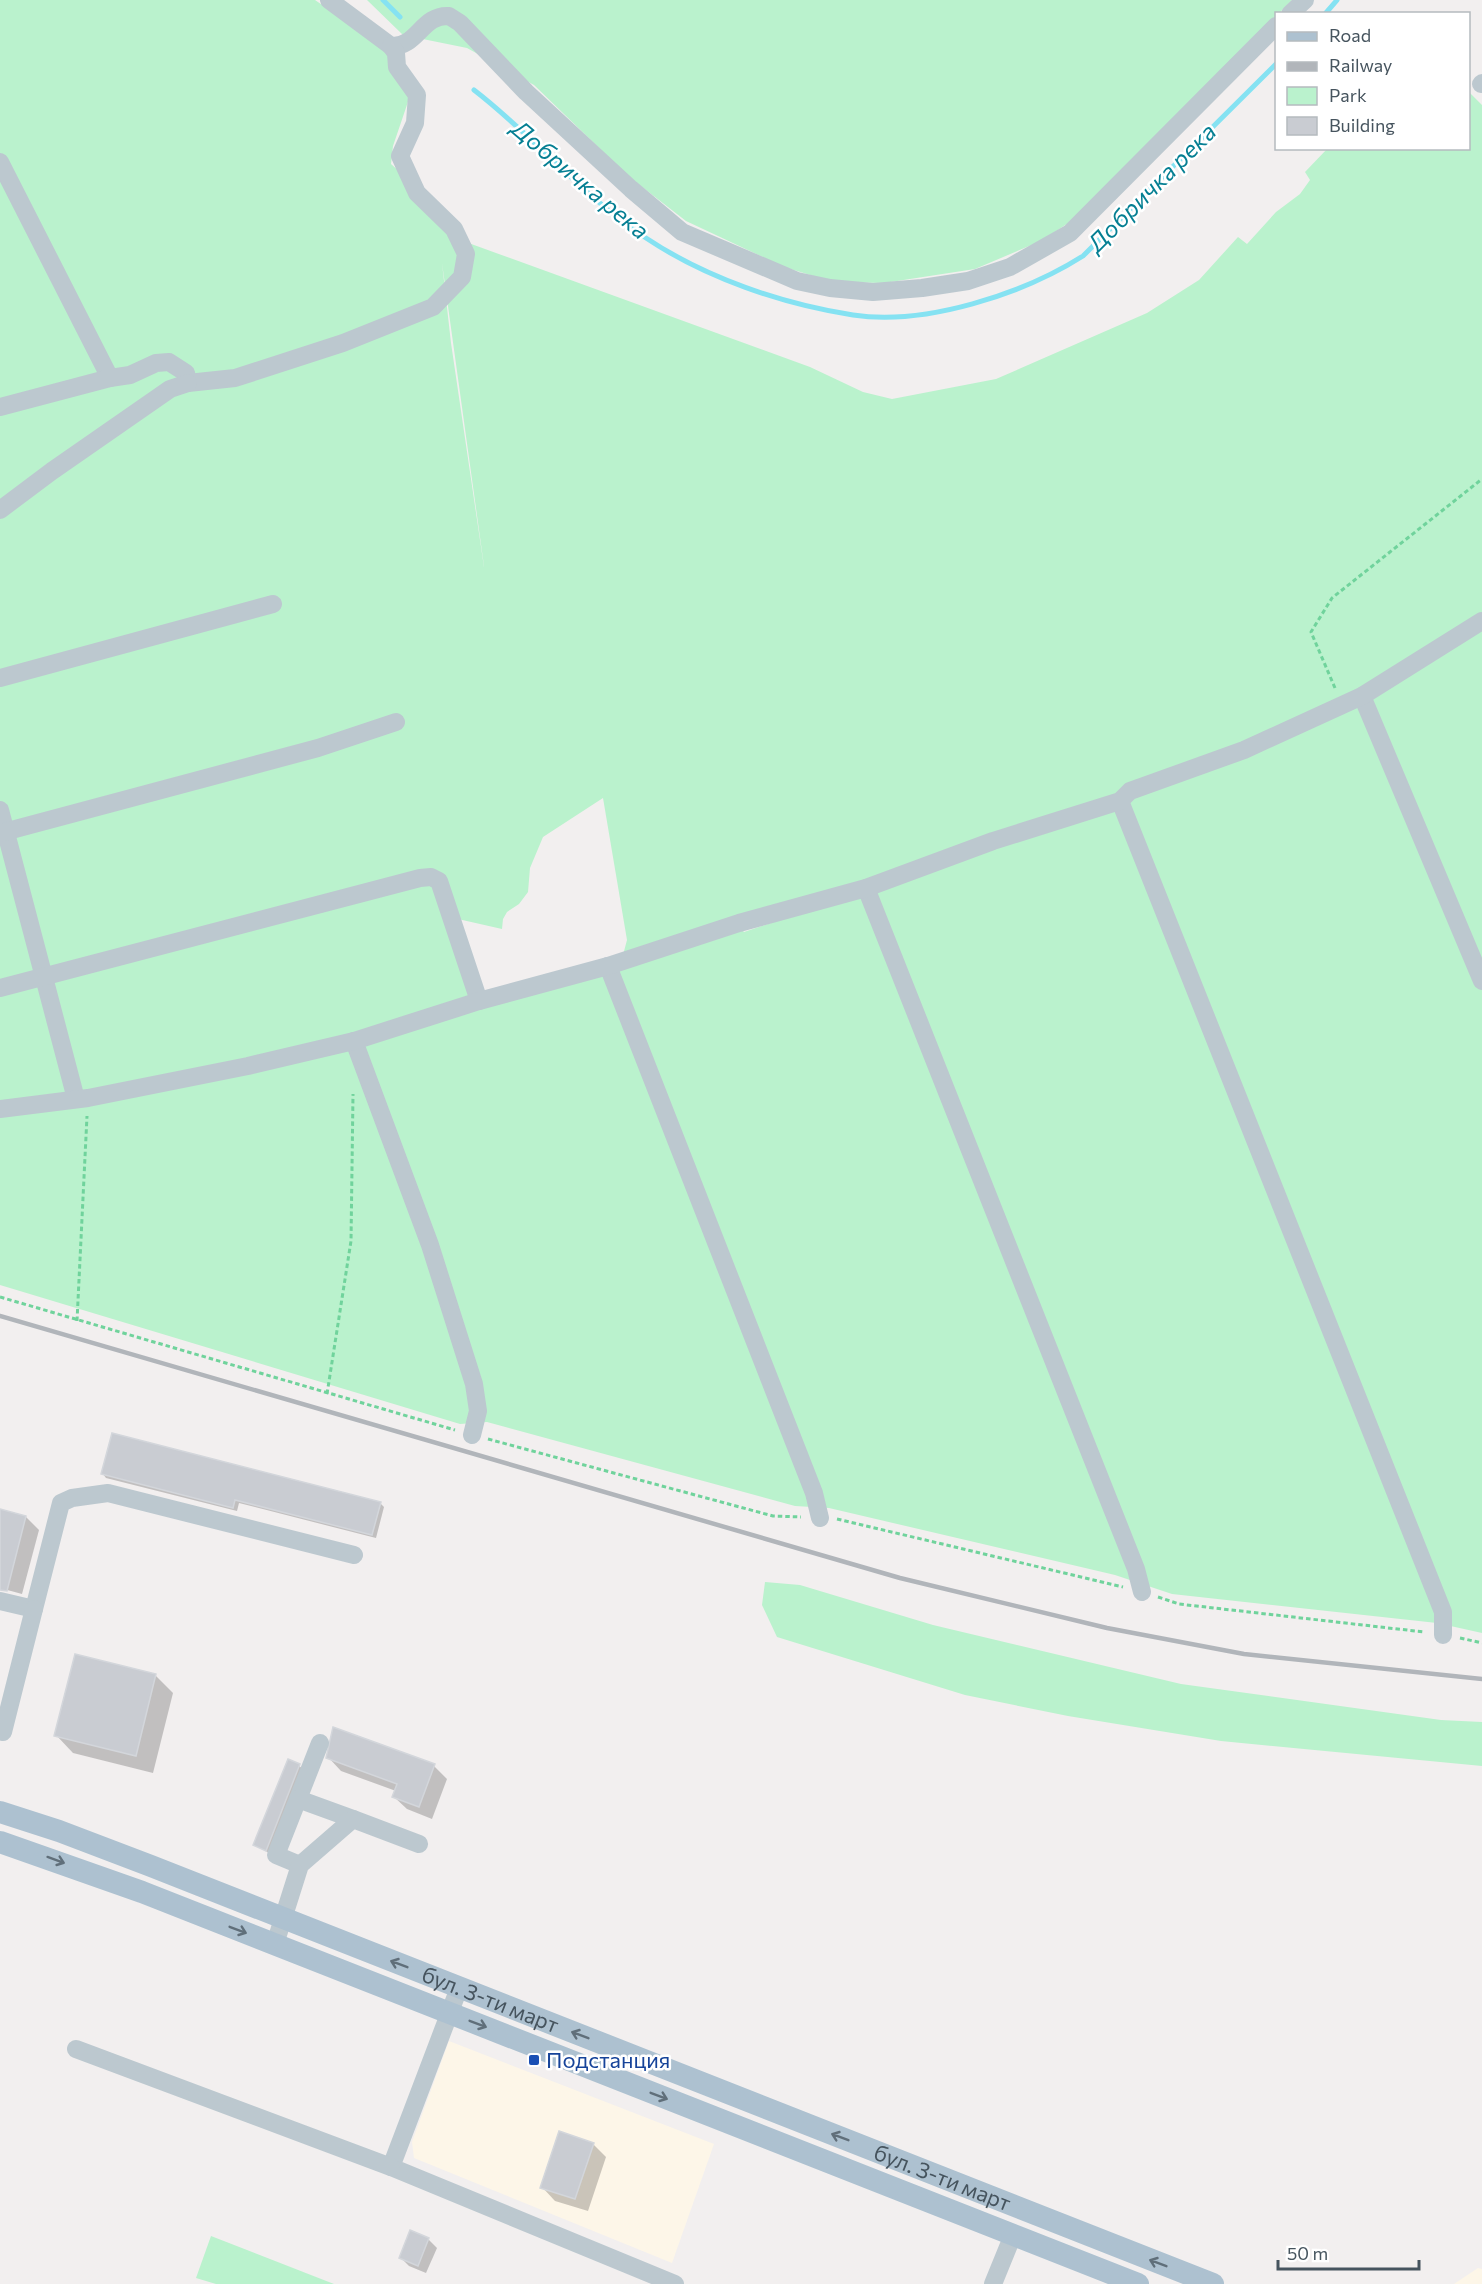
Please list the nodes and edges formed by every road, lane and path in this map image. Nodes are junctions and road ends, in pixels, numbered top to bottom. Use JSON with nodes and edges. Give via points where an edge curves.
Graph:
{"nodes":[{"id":1,"x":329,"y":0,"type":"edge"},
{"id":2,"x":1305,"y":0,"type":"edge"},
{"id":3,"x":1292,"y":12,"type":"edge"},
{"id":4,"x":1275,"y":27,"type":"edge"},
{"id":5,"x":399,"y":45,"type":"junction"},
{"id":6,"x":0,"y":162,"type":"edge"},
{"id":7,"x":110,"y":378,"type":"junction"},
{"id":8,"x":188,"y":383,"type":"junction"},
{"id":9,"x":0,"y":407,"type":"edge"},
{"id":10,"x":1482,"y":479,"type":"edge"},
{"id":11,"x":0,"y":510,"type":"edge"},
{"id":12,"x":273,"y":604,"type":"dead end"},
{"id":13,"x":1482,"y":621,"type":"edge"},
{"id":14,"x":0,"y":678,"type":"edge"},
{"id":15,"x":1362,"y":696,"type":"junction"},
{"id":16,"x":1342,"y":705,"type":"junction"},
{"id":17,"x":396,"y":722,"type":"dead end"},
{"id":18,"x":1120,"y":801,"type":"junction"},
{"id":19,"x":0,"y":810,"type":"edge"},
{"id":20,"x":3,"y":833,"type":"edge"},
{"id":21,"x":866,"y":888,"type":"junction"},
{"id":22,"x":608,"y":966,"type":"junction"},
{"id":23,"x":43,"y":977,"type":"junction"},
{"id":24,"x":1482,"y":981,"type":"edge"},
{"id":25,"x":0,"y":988,"type":"edge"},
{"id":26,"x":479,"y":1001,"type":"junction"},
{"id":27,"x":354,"y":1041,"type":"junction"},
{"id":28,"x":353,"y":1088,"type":"dead end"},
{"id":29,"x":82,"y":1098,"type":"junction"},
{"id":30,"x":0,"y":1109,"type":"edge"},
{"id":31,"x":0,"y":1297,"type":"edge"},
{"id":32,"x":77,"y":1321,"type":"junction"},
{"id":33,"x":327,"y":1394,"type":"junction"},
{"id":34,"x":472,"y":1435,"type":"junction"},
{"id":35,"x":820,"y":1518,"type":"junction"},
{"id":36,"x":354,"y":1555,"type":"dead end"},
{"id":37,"x":1142,"y":1592,"type":"junction"},
{"id":38,"x":0,"y":1601,"type":"edge"},
{"id":39,"x":34,"y":1609,"type":"junction"},
{"id":40,"x":1443,"y":1635,"type":"junction"},
{"id":41,"x":1482,"y":1643,"type":"edge"},
{"id":42,"x":3,"y":1732,"type":"dead end"},
{"id":43,"x":320,"y":1743,"type":"dead end"},
{"id":44,"x":298,"y":1799,"type":"junction"},
{"id":45,"x":0,"y":1812,"type":"edge"},
{"id":46,"x":353,"y":1819,"type":"junction"},
{"id":47,"x":0,"y":1842,"type":"edge"},
{"id":48,"x":419,"y":1844,"type":"dead end"},
{"id":49,"x":300,"y":1864,"type":"junction"},
{"id":50,"x":283,"y":1918,"type":"junction"},
{"id":51,"x":275,"y":1944,"type":"junction"},
{"id":52,"x":459,"y":1988,"type":"junction"},
{"id":53,"x":451,"y":2014,"type":"junction"},
{"id":54,"x":76,"y":2049,"type":"dead end"},
{"id":55,"x":391,"y":2167,"type":"junction"},
{"id":56,"x":1013,"y":2235,"type":"junction"},
{"id":57,"x":675,"y":2284,"type":"edge"},
{"id":58,"x":993,"y":2284,"type":"edge"},
{"id":59,"x":1138,"y":2284,"type":"edge"},
{"id":60,"x":1213,"y":2284,"type":"edge"}],
"edges":[{"from":1,"to":5,"type":"street"},
{"from":2,"to":3,"type":"street"},
{"from":4,"to":5,"type":"street","via":[[1070,233],[1010,267],[968,280],[873,292],[797,280],[682,232],[526,92],[449,16],[439,15]]},
{"from":5,"to":8,"type":"street","via":[[397,67],[417,95],[415,123],[400,156],[417,193],[454,229],[466,254],[462,277],[433,307],[343,343],[235,378]]},
{"from":6,"to":7,"type":"street"},
{"from":7,"to":8,"type":"street","via":[[169,362],[186,373]]},
{"from":7,"to":9,"type":"street"},
{"from":8,"to":11,"type":"street","via":[[170,389]]},
{"from":10,"to":16,"type":"path","via":[[1332,598],[1322,612],[1311,632]]},
{"from":12,"to":14,"type":"street"},
{"from":13,"to":15,"type":"street"},
{"from":15,"to":16,"type":"street"},
{"from":15,"to":24,"type":"street"},
{"from":16,"to":18,"type":"street","via":[[1245,750],[1130,791]]},
{"from":17,"to":20,"type":"street","via":[[318,748]]},
{"from":18,"to":21,"type":"street"},
{"from":18,"to":40,"type":"street","via":[[1443,1612]]},
{"from":19,"to":20,"type":"street"},
{"from":20,"to":23,"type":"street"},
{"from":21,"to":22,"type":"street","via":[[739,923]]},
{"from":21,"to":37,"type":"street"},
{"from":22,"to":26,"type":"street"},
{"from":22,"to":35,"type":"street","via":[[814,1493]]},
{"from":23,"to":25,"type":"street"},
{"from":23,"to":26,"type":"street","via":[[431,877],[439,881]]},
{"from":23,"to":29,"type":"street"},
{"from":26,"to":27,"type":"street"},
{"from":27,"to":29,"type":"street"},
{"from":27,"to":34,"type":"street","via":[[426,1234],[474,1384],[478,1411]]},
{"from":28,"to":33,"type":"path","via":[[351,1240]]},
{"from":29,"to":30,"type":"street"},
{"from":29,"to":32,"type":"path"},
{"from":31,"to":32,"type":"path"},
{"from":32,"to":33,"type":"path"},
{"from":33,"to":34,"type":"path"},
{"from":34,"to":35,"type":"path","via":[[773,1516]]},
{"from":35,"to":37,"type":"path","via":[[840,1519]]},
{"from":36,"to":39,"type":"street","via":[[108,1493],[72,1497],[61,1503]]},
{"from":37,"to":40,"type":"path","via":[[1179,1604]]},
{"from":38,"to":39,"type":"street"},
{"from":39,"to":42,"type":"street"},
{"from":40,"to":41,"type":"path"},
{"from":43,"to":44,"type":"street"},
{"from":44,"to":46,"type":"street"},
{"from":44,"to":49,"type":"street","via":[[276,1855]]},
{"from":45,"to":50,"type":"main road","name":"бул. 3-ти март"},
{"from":46,"to":48,"type":"street"},
{"from":46,"to":49,"type":"street"},
{"from":47,"to":51,"type":"main road","name":"бул. 3-ти март","one_way":true,"via":[[122,1884]]},
{"from":49,"to":50,"type":"street"},
{"from":50,"to":51,"type":"street"},
{"from":52,"to":50,"type":"main road","name":"бул. 3-ти март","one_way":true},
{"from":51,"to":53,"type":"main road","name":"бул. 3-ти март"},
{"from":52,"to":53,"type":"street"},
{"from":60,"to":52,"type":"main road","name":"бул. 3-ти март","one_way":true},
{"from":53,"to":55,"type":"street"},
{"from":53,"to":56,"type":"main road","name":"бул. 3-ти март","one_way":true},
{"from":54,"to":55,"type":"street"},
{"from":55,"to":57,"type":"street"},
{"from":56,"to":58,"type":"street"},
{"from":56,"to":59,"type":"main road","name":"бул. 3-ти март"}]}
